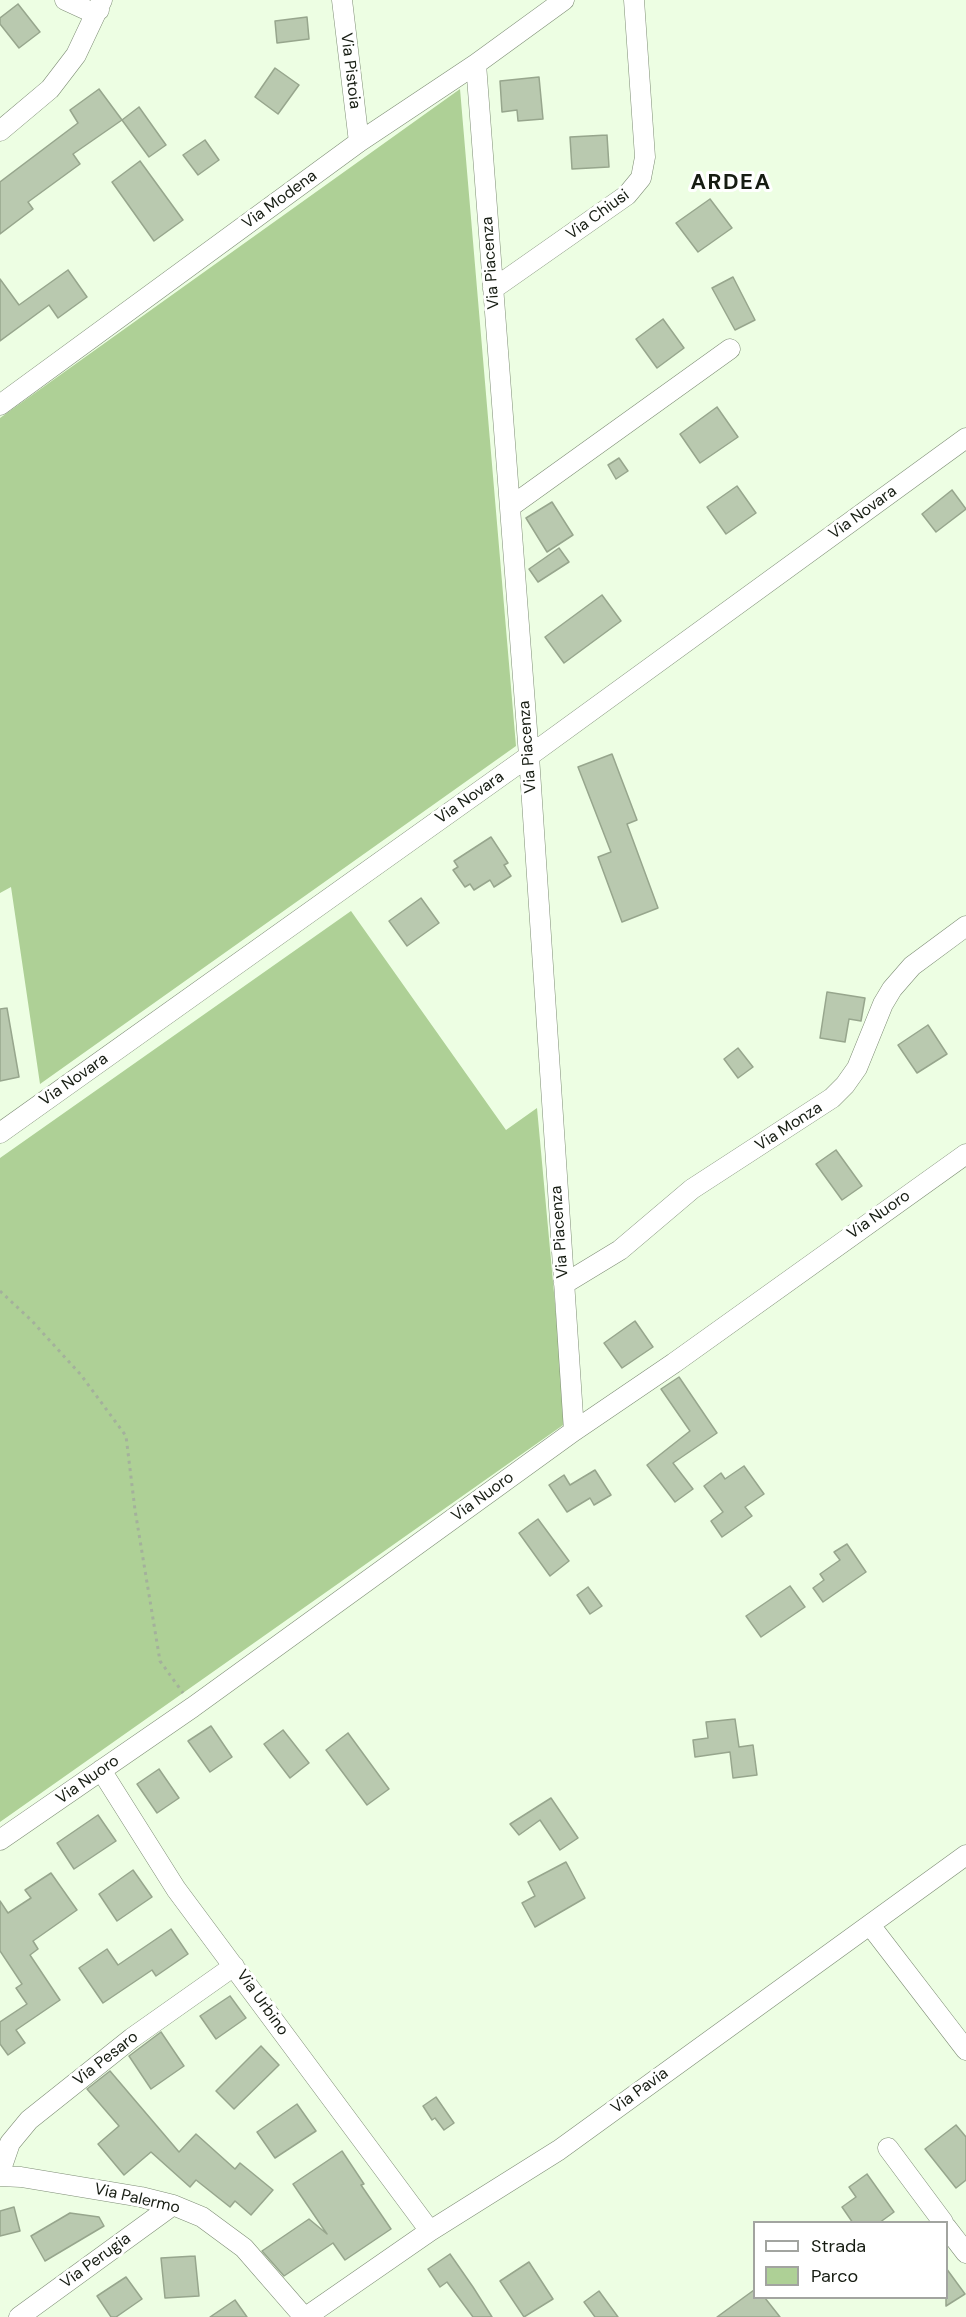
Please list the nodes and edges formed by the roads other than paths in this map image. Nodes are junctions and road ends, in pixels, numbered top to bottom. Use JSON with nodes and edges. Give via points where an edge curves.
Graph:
{"nodes":[{"id":1,"x":65,"y":0,"type":"edge"},
{"id":2,"x":342,"y":0,"type":"edge"},
{"id":3,"x":564,"y":0,"type":"edge"},
{"id":4,"x":634,"y":0,"type":"edge"},
{"id":5,"x":101,"y":5,"type":"edge"},
{"id":6,"x":476,"y":64,"type":"junction"},
{"id":7,"x":0,"y":131,"type":"edge"},
{"id":8,"x":359,"y":142,"type":"junction"},
{"id":9,"x":493,"y":289,"type":"junction"},
{"id":10,"x":730,"y":349,"type":"dead end"},
{"id":11,"x":0,"y":405,"type":"edge"},
{"id":12,"x":966,"y":438,"type":"edge"},
{"id":13,"x":510,"y":507,"type":"junction"},
{"id":14,"x":529,"y":756,"type":"junction"},
{"id":15,"x":966,"y":926,"type":"edge"},
{"id":16,"x":0,"y":1133,"type":"edge"},
{"id":17,"x":966,"y":1154,"type":"edge"},
{"id":18,"x":564,"y":1284,"type":"junction"},
{"id":19,"x":574,"y":1431,"type":"junction"},
{"id":20,"x":101,"y":1770,"type":"junction"},
{"id":21,"x":0,"y":1840,"type":"edge"},
{"id":22,"x":966,"y":1855,"type":"edge"},
{"id":23,"x":870,"y":1925,"type":"junction"},
{"id":24,"x":234,"y":1966,"type":"junction"},
{"id":25,"x":966,"y":2050,"type":"edge"},
{"id":26,"x":888,"y":2148,"type":"dead end"},
{"id":27,"x":0,"y":2174,"type":"edge"},
{"id":28,"x":173,"y":2205,"type":"junction"},
{"id":29,"x":942,"y":2221,"type":"edge"},
{"id":30,"x":948,"y":2230,"type":"edge"},
{"id":31,"x":430,"y":2231,"type":"junction"},
{"id":32,"x":966,"y":2253,"type":"edge"},
{"id":33,"x":20,"y":2317,"type":"edge"},
{"id":34,"x":305,"y":2317,"type":"edge"}],
"edges":[{"from":1,"to":5,"type":"street","via":[[88,11]]},
{"from":2,"to":8,"type":"street","name":"Via Pistoia"},
{"from":3,"to":6,"type":"street","name":"Via Modena"},
{"from":4,"to":9,"type":"street","name":"Via Chiusi","via":[[645,157],[641,178],[627,195]]},
{"from":5,"to":7,"type":"street","via":[[76,55],[50,89]]},
{"from":6,"to":8,"type":"street","name":"Via Modena"},
{"from":6,"to":9,"type":"street","name":"Via Piacenza"},
{"from":8,"to":11,"type":"street","name":"Via Modena"},
{"from":9,"to":13,"type":"street","name":"Via Piacenza"},
{"from":10,"to":13,"type":"street"},
{"from":12,"to":14,"type":"street","name":"Via Novara"},
{"from":13,"to":14,"type":"street","name":"Via Piacenza"},
{"from":14,"to":16,"type":"street","name":"Via Novara"},
{"from":14,"to":18,"type":"street","name":"Via Piacenza"},
{"from":15,"to":18,"type":"street","name":"Via Monza","via":[[912,966],[892,989],[857,1068],[832,1098],[692,1189],[620,1250]]},
{"from":17,"to":19,"type":"street","name":"Via Nuoro"},
{"from":18,"to":19,"type":"street","name":"Via Piacenza"},
{"from":19,"to":20,"type":"street","name":"Via Nuoro"},
{"from":20,"to":21,"type":"street","name":"Via Nuoro"},
{"from":20,"to":24,"type":"street","name":"Via Urbino","via":[[176,1889]]},
{"from":22,"to":23,"type":"street","name":"Via Pavia"},
{"from":23,"to":25,"type":"street"},
{"from":23,"to":31,"type":"street","name":"Via Pavia","via":[[559,2150]]},
{"from":24,"to":27,"type":"street","name":"Via Pesaro","via":[[132,2038],[28,2120],[10,2143]]},
{"from":24,"to":31,"type":"street","name":"Via Urbino"},
{"from":26,"to":29,"type":"street"},
{"from":27,"to":28,"type":"street","name":"Via Palermo"},
{"from":28,"to":33,"type":"street","name":"Via Perugia"},
{"from":28,"to":34,"type":"street","name":"Via Palermo","via":[[202,2217],[231,2237]]},
{"from":30,"to":32,"type":"street"},
{"from":31,"to":34,"type":"street","name":"Via Pavia"}]}
